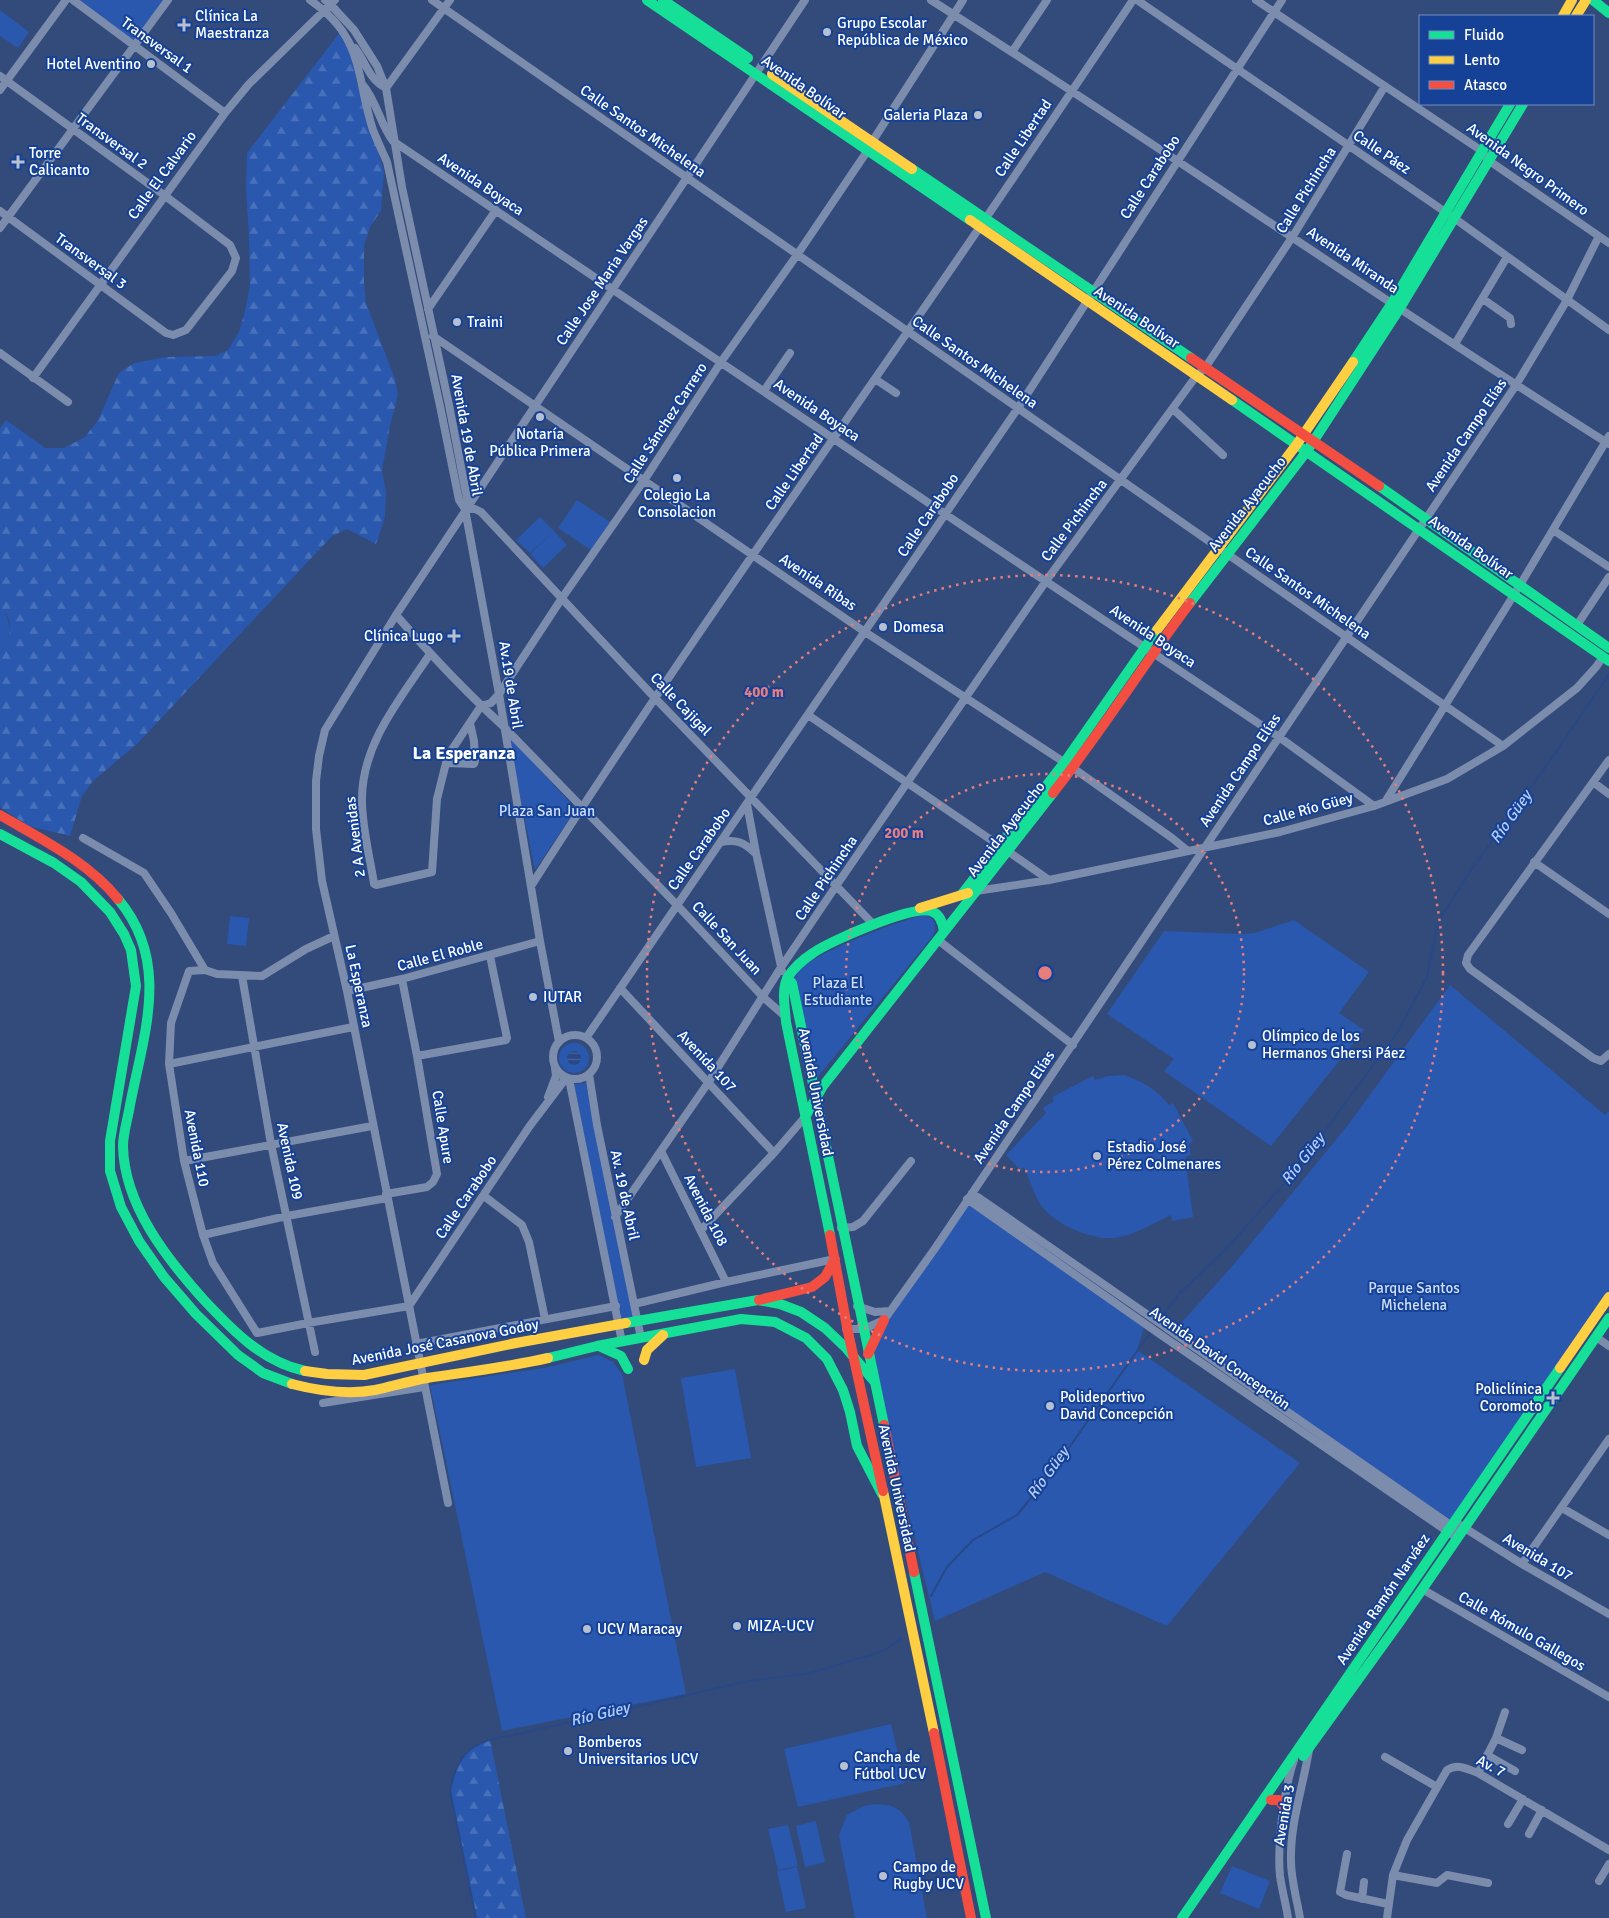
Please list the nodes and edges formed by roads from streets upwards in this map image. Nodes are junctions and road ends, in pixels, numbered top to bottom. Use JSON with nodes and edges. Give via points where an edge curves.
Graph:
{"nodes":[{"id":1,"x":66,"y":0,"type":"edge"},
{"id":2,"x":73,"y":0,"type":"edge"},
{"id":3,"x":168,"y":0,"type":"edge"},
{"id":4,"x":310,"y":0,"type":"edge"},
{"id":5,"x":432,"y":0,"type":"edge"},
{"id":6,"x":450,"y":0,"type":"edge"},
{"id":7,"x":647,"y":0,"type":"edge"},
{"id":8,"x":663,"y":0,"type":"edge"},
{"id":9,"x":805,"y":0,"type":"edge"},
{"id":10,"x":931,"y":0,"type":"edge"},
{"id":11,"x":963,"y":0,"type":"edge"},
{"id":12,"x":1047,"y":0,"type":"edge"},
{"id":13,"x":1133,"y":0,"type":"edge"},
{"id":14,"x":1137,"y":0,"type":"edge"},
{"id":15,"x":1256,"y":0,"type":"edge"},
{"id":16,"x":1282,"y":0,"type":"edge"},
{"id":17,"x":1572,"y":0,"type":"edge"},
{"id":18,"x":1586,"y":0,"type":"edge"},
{"id":19,"x":1593,"y":0,"type":"edge"},
{"id":20,"x":329,"y":4,"type":"edge"},
{"id":21,"x":444,"y":9,"type":"junction"},
{"id":22,"x":1274,"y":13,"type":"junction"},
{"id":23,"x":1609,"y":13,"type":"edge"},
{"id":24,"x":954,"y":15,"type":"junction"},
{"id":25,"x":1564,"y":15,"type":"edge"},
{"id":26,"x":1577,"y":15,"type":"edge"},
{"id":27,"x":349,"y":40,"type":"junction"},
{"id":28,"x":136,"y":46,"type":"junction"},
{"id":29,"x":1012,"y":52,"type":"junction"},
{"id":30,"x":1238,"y":69,"type":"junction"},
{"id":31,"x":758,"y":70,"type":"junction"},
{"id":32,"x":3,"y":78,"type":"edge"},
{"id":33,"x":363,"y":85,"type":"junction"},
{"id":34,"x":1385,"y":86,"type":"junction"},
{"id":35,"x":386,"y":88,"type":"junction"},
{"id":36,"x":0,"y":90,"type":"edge"},
{"id":37,"x":1071,"y":92,"type":"junction"},
{"id":38,"x":1509,"y":105,"type":"edge"},
{"id":39,"x":1522,"y":105,"type":"edge"},
{"id":40,"x":225,"y":113,"type":"junction"},
{"id":41,"x":72,"y":129,"type":"junction"},
{"id":42,"x":393,"y":141,"type":"junction"},
{"id":43,"x":870,"y":146,"type":"junction"},
{"id":44,"x":1349,"y":146,"type":"junction"},
{"id":45,"x":1482,"y":151,"type":"junction"},
{"id":46,"x":1178,"y":160,"type":"junction"},
{"id":47,"x":1488,"y":160,"type":"junction"},
{"id":48,"x":687,"y":178,"type":"junction"},
{"id":49,"x":164,"y":195,"type":"junction"},
{"id":50,"x":496,"y":210,"type":"junction"},
{"id":51,"x":0,"y":211,"type":"edge"},
{"id":52,"x":1450,"y":215,"type":"junction"},
{"id":53,"x":8,"y":217,"type":"junction"},
{"id":54,"x":982,"y":222,"type":"junction"},
{"id":55,"x":0,"y":228,"type":"edge"},
{"id":56,"x":1293,"y":236,"type":"junction"},
{"id":57,"x":1599,"y":236,"type":"junction"},
{"id":58,"x":1609,"y":243,"type":"edge"},
{"id":59,"x":797,"y":255,"type":"junction"},
{"id":60,"x":1507,"y":257,"type":"junction"},
{"id":61,"x":99,"y":285,"type":"junction"},
{"id":62,"x":614,"y":289,"type":"junction"},
{"id":63,"x":1090,"y":297,"type":"junction"},
{"id":64,"x":1483,"y":299,"type":"junction"},
{"id":65,"x":1567,"y":300,"type":"junction"},
{"id":66,"x":1396,"y":305,"type":"junction"},
{"id":67,"x":428,"y":309,"type":"junction"},
{"id":68,"x":1511,"y":324,"type":"dead end"},
{"id":69,"x":1609,"y":330,"type":"edge"},
{"id":70,"x":908,"y":332,"type":"junction"},
{"id":71,"x":166,"y":333,"type":"joint"},
{"id":72,"x":433,"y":336,"type":"junction"},
{"id":73,"x":1455,"y":344,"type":"junction"},
{"id":74,"x":0,"y":353,"type":"edge"},
{"id":75,"x":790,"y":354,"type":"dead end"},
{"id":76,"x":721,"y":362,"type":"junction"},
{"id":77,"x":1201,"y":372,"type":"junction"},
{"id":78,"x":33,"y":378,"type":"junction"},
{"id":79,"x":875,"y":379,"type":"junction"},
{"id":80,"x":1516,"y":385,"type":"junction"},
{"id":81,"x":764,"y":391,"type":"junction"},
{"id":82,"x":896,"y":393,"type":"dead end"},
{"id":83,"x":68,"y":402,"type":"dead end"},
{"id":84,"x":536,"y":405,"type":"junction"},
{"id":85,"x":1018,"y":408,"type":"junction"},
{"id":86,"x":1173,"y":409,"type":"junction"},
{"id":87,"x":1303,"y":434,"type":"junction"},
{"id":88,"x":834,"y":438,"type":"junction"},
{"id":89,"x":1608,"y":441,"type":"edge"},
{"id":90,"x":1314,"y":442,"type":"junction"},
{"id":91,"x":1297,"y":444,"type":"junction"},
{"id":92,"x":1307,"y":451,"type":"junction"},
{"id":93,"x":1223,"y":455,"type":"dead end"},
{"id":94,"x":645,"y":479,"type":"junction"},
{"id":95,"x":1122,"y":480,"type":"junction"},
{"id":96,"x":465,"y":509,"type":"junction"},
{"id":97,"x":945,"y":514,"type":"junction"},
{"id":98,"x":1427,"y":519,"type":"junction"},
{"id":99,"x":1420,"y":529,"type":"junction"},
{"id":100,"x":1553,"y":530,"type":"junction"},
{"id":101,"x":1218,"y":547,"type":"junction"},
{"id":102,"x":1228,"y":553,"type":"junction"},
{"id":103,"x":753,"y":554,"type":"junction"},
{"id":104,"x":1609,"y":567,"type":"edge"},
{"id":105,"x":1609,"y":576,"type":"edge"},
{"id":106,"x":1046,"y":581,"type":"junction"},
{"id":107,"x":1520,"y":585,"type":"junction"},
{"id":108,"x":1513,"y":595,"type":"junction"},
{"id":109,"x":562,"y":598,"type":"junction"},
{"id":110,"x":396,"y":615,"type":"junction"},
{"id":111,"x":1577,"y":625,"type":"junction"},
{"id":112,"x":865,"y":632,"type":"junction"},
{"id":113,"x":1347,"y":637,"type":"junction"},
{"id":114,"x":1148,"y":650,"type":"junction"},
{"id":115,"x":430,"y":654,"type":"junction"},
{"id":116,"x":1607,"y":657,"type":"edge"},
{"id":117,"x":500,"y":694,"type":"junction"},
{"id":118,"x":655,"y":698,"type":"junction"},
{"id":119,"x":966,"y":698,"type":"junction"},
{"id":120,"x":481,"y":706,"type":"junction"},
{"id":121,"x":1446,"y":706,"type":"junction"},
{"id":122,"x":808,"y":715,"type":"junction"},
{"id":123,"x":470,"y":722,"type":"junction"},
{"id":124,"x":504,"y":726,"type":"junction"},
{"id":125,"x":1279,"y":737,"type":"junction"},
{"id":126,"x":1503,"y":746,"type":"junction"},
{"id":127,"x":1609,"y":760,"type":"edge"},
{"id":128,"x":446,"y":763,"type":"junction"},
{"id":129,"x":1069,"y":766,"type":"junction"},
{"id":130,"x":1593,"y":782,"type":"junction"},
{"id":131,"x":908,"y":784,"type":"junction"},
{"id":132,"x":1609,"y":794,"type":"edge"},
{"id":133,"x":749,"y":801,"type":"junction"},
{"id":134,"x":1385,"y":802,"type":"junction"},
{"id":135,"x":1374,"y":806,"type":"junction"},
{"id":136,"x":582,"y":807,"type":"junction"},
{"id":137,"x":0,"y":815,"type":"edge"},
{"id":138,"x":0,"y":834,"type":"edge"},
{"id":139,"x":83,"y":838,"type":"dead end"},
{"id":140,"x":721,"y":842,"type":"junction"},
{"id":141,"x":1203,"y":848,"type":"junction"},
{"id":142,"x":1004,"y":849,"type":"junction"},
{"id":143,"x":1188,"y":851,"type":"junction"},
{"id":144,"x":756,"y":853,"type":"junction"},
{"id":145,"x":1534,"y":862,"type":"junction"},
{"id":146,"x":1049,"y":880,"type":"junction"},
{"id":147,"x":531,"y":886,"type":"junction"},
{"id":148,"x":836,"y":886,"type":"junction"},
{"id":149,"x":976,"y":892,"type":"junction"},
{"id":150,"x":962,"y":894,"type":"junction"},
{"id":151,"x":677,"y":905,"type":"junction"},
{"id":152,"x":914,"y":910,"type":"junction"},
{"id":153,"x":1609,"y":914,"type":"edge"},
{"id":154,"x":874,"y":925,"type":"junction"},
{"id":155,"x":334,"y":936,"type":"junction"},
{"id":156,"x":941,"y":936,"type":"junction"},
{"id":157,"x":540,"y":941,"type":"junction"},
{"id":158,"x":490,"y":956,"type":"junction"},
{"id":159,"x":780,"y":969,"type":"junction"},
{"id":160,"x":205,"y":970,"type":"junction"},
{"id":161,"x":242,"y":976,"type":"junction"},
{"id":162,"x":787,"y":978,"type":"junction"},
{"id":163,"x":402,"y":979,"type":"junction"},
{"id":164,"x":620,"y":988,"type":"junction"},
{"id":165,"x":346,"y":991,"type":"junction"},
{"id":166,"x":764,"y":998,"type":"junction"},
{"id":167,"x":786,"y":1017,"type":"junction"},
{"id":168,"x":353,"y":1027,"type":"junction"},
{"id":169,"x":586,"y":1038,"type":"junction"},
{"id":170,"x":559,"y":1042,"type":"junction"},
{"id":171,"x":1073,"y":1045,"type":"junction"},
{"id":172,"x":254,"y":1048,"type":"junction"},
{"id":173,"x":1609,"y":1054,"type":"edge"},
{"id":174,"x":417,"y":1056,"type":"junction"},
{"id":175,"x":169,"y":1064,"type":"junction"},
{"id":176,"x":555,"y":1068,"type":"junction"},
{"id":177,"x":589,"y":1074,"type":"junction"},
{"id":178,"x":566,"y":1078,"type":"junction"},
{"id":179,"x":708,"y":1083,"type":"junction"},
{"id":180,"x":815,"y":1098,"type":"junction"},
{"id":181,"x":546,"y":1104,"type":"junction"},
{"id":182,"x":805,"y":1117,"type":"junction"},
{"id":183,"x":372,"y":1126,"type":"junction"},
{"id":184,"x":271,"y":1144,"type":"junction"},
{"id":185,"x":660,"y":1151,"type":"junction"},
{"id":186,"x":774,"y":1154,"type":"junction"},
{"id":187,"x":184,"y":1161,"type":"junction"},
{"id":188,"x":911,"y":1161,"type":"dead end"},
{"id":189,"x":386,"y":1196,"type":"junction"},
{"id":190,"x":484,"y":1196,"type":"junction"},
{"id":191,"x":970,"y":1196,"type":"junction"},
{"id":192,"x":287,"y":1216,"type":"junction"},
{"id":193,"x":615,"y":1217,"type":"junction"},
{"id":194,"x":841,"y":1228,"type":"junction"},
{"id":195,"x":701,"y":1230,"type":"junction"},
{"id":196,"x":202,"y":1235,"type":"junction"},
{"id":197,"x":835,"y":1259,"type":"junction"},
{"id":198,"x":726,"y":1282,"type":"junction"},
{"id":199,"x":1609,"y":1297,"type":"edge"},
{"id":200,"x":758,"y":1300,"type":"junction"},
{"id":201,"x":634,"y":1304,"type":"junction"},
{"id":202,"x":409,"y":1306,"type":"junction"},
{"id":203,"x":616,"y":1306,"type":"junction"},
{"id":204,"x":857,"y":1306,"type":"junction"},
{"id":205,"x":887,"y":1315,"type":"junction"},
{"id":206,"x":1609,"y":1318,"type":"edge"},
{"id":207,"x":545,"y":1319,"type":"junction"},
{"id":208,"x":1146,"y":1319,"type":"junction"},
{"id":209,"x":638,"y":1320,"type":"junction"},
{"id":210,"x":308,"y":1323,"type":"junction"},
{"id":211,"x":619,"y":1324,"type":"junction"},
{"id":212,"x":846,"y":1329,"type":"junction"},
{"id":213,"x":864,"y":1329,"type":"junction"},
{"id":214,"x":663,"y":1335,"type":"junction"},
{"id":215,"x":1596,"y":1337,"type":"junction"},
{"id":216,"x":641,"y":1338,"type":"junction"},
{"id":217,"x":622,"y":1342,"type":"junction"},
{"id":218,"x":416,"y":1344,"type":"junction"},
{"id":219,"x":597,"y":1346,"type":"junction"},
{"id":220,"x":1609,"y":1346,"type":"edge"},
{"id":221,"x":315,"y":1352,"type":"dead end"},
{"id":222,"x":868,"y":1354,"type":"junction"},
{"id":223,"x":854,"y":1357,"type":"junction"},
{"id":224,"x":644,"y":1360,"type":"dead end"},
{"id":225,"x":419,"y":1364,"type":"junction"},
{"id":226,"x":628,"y":1369,"type":"dead end"},
{"id":227,"x":874,"y":1381,"type":"junction"},
{"id":228,"x":423,"y":1383,"type":"junction"},
{"id":229,"x":324,"y":1403,"type":"dead end"},
{"id":230,"x":1311,"y":1434,"type":"junction"},
{"id":231,"x":1609,"y":1439,"type":"edge"},
{"id":232,"x":882,"y":1494,"type":"junction"},
{"id":233,"x":448,"y":1503,"type":"dead end"},
{"id":234,"x":1562,"y":1508,"type":"junction"},
{"id":235,"x":1451,"y":1525,"type":"junction"},
{"id":236,"x":1461,"y":1533,"type":"junction"},
{"id":237,"x":1609,"y":1535,"type":"edge"},
{"id":238,"x":1522,"y":1564,"type":"junction"},
{"id":239,"x":1422,"y":1589,"type":"junction"},
{"id":240,"x":1609,"y":1614,"type":"edge"},
{"id":241,"x":1609,"y":1697,"type":"edge"},
{"id":242,"x":942,"y":1702,"type":"junction"},
{"id":243,"x":928,"y":1704,"type":"junction"},
{"id":244,"x":1505,"y":1712,"type":"dead end"},
{"id":245,"x":1496,"y":1738,"type":"junction"},
{"id":246,"x":1309,"y":1747,"type":"junction"},
{"id":247,"x":1522,"y":1750,"type":"dead end"},
{"id":248,"x":1298,"y":1752,"type":"junction"},
{"id":249,"x":1487,"y":1756,"type":"junction"},
{"id":250,"x":1385,"y":1757,"type":"dead end"},
{"id":251,"x":1515,"y":1771,"type":"dead end"},
{"id":252,"x":1478,"y":1773,"type":"junction"},
{"id":253,"x":1289,"y":1776,"type":"junction"},
{"id":254,"x":1437,"y":1787,"type":"junction"},
{"id":255,"x":1523,"y":1799,"type":"junction"},
{"id":256,"x":1271,"y":1800,"type":"junction"},
{"id":257,"x":1284,"y":1807,"type":"junction"},
{"id":258,"x":1542,"y":1810,"type":"junction"},
{"id":259,"x":1508,"y":1824,"type":"dead end"},
{"id":260,"x":1529,"y":1834,"type":"dead end"},
{"id":261,"x":1608,"y":1848,"type":"edge"},
{"id":262,"x":1347,"y":1854,"type":"dead end"},
{"id":263,"x":1609,"y":1864,"type":"edge"},
{"id":264,"x":1393,"y":1875,"type":"junction"},
{"id":265,"x":1599,"y":1881,"type":"dead end"},
{"id":266,"x":1364,"y":1882,"type":"dead end"},
{"id":267,"x":1488,"y":1883,"type":"dead end"},
{"id":268,"x":1362,"y":1898,"type":"junction"},
{"id":269,"x":1388,"y":1904,"type":"junction"},
{"id":270,"x":971,"y":1918,"type":"edge"},
{"id":271,"x":986,"y":1918,"type":"edge"},
{"id":272,"x":1182,"y":1918,"type":"edge"},
{"id":273,"x":1191,"y":1918,"type":"edge"},
{"id":274,"x":1288,"y":1918,"type":"edge"},
{"id":275,"x":1300,"y":1918,"type":"edge"},
{"id":276,"x":1387,"y":1918,"type":"edge"}],
"edges":[{"from":1,"to":32,"type":"street"},
{"from":2,"to":28,"type":"street","name":"Transversal 1"},
{"from":3,"to":28,"type":"street"},
{"from":4,"to":20,"type":"street","name":"Avenida 19 de Abril"},
{"from":5,"to":21,"type":"street","name":"Calle Santos Michelena"},
{"from":6,"to":21,"type":"street"},
{"from":7,"to":31,"type":"street","name":"Avenida Bolívar"},
{"from":8,"to":31,"type":"street","name":"Avenida Bolívar"},
{"from":9,"to":31,"type":"street","name":"Calle Jose Maria Vargas"},
{"from":10,"to":24,"type":"street","name":"Avenida Miranda"},
{"from":11,"to":24,"type":"street","name":"Calle Sánchez Carrero"},
{"from":12,"to":29,"type":"street"},
{"from":13,"to":37,"type":"street","name":"Calle Libertad"},
{"from":14,"to":30,"type":"street","name":"Calle Páez"},
{"from":15,"to":22,"type":"street","name":"Avenida Negro Primero"},
{"from":16,"to":22,"type":"street","name":"Calle Carabobo"},
{"from":17,"to":25,"type":"street"},
{"from":18,"to":26,"type":"street"},
{"from":19,"to":23,"type":"street"},
{"from":20,"to":27,"type":"street","name":"Avenida 19 de Abril"},
{"from":20,"to":35,"type":"street","name":"Avenida 19 de Abril","via":[[366,46]]},
{"from":20,"to":40,"type":"street","name":"Calle El Calvario"},
{"from":21,"to":35,"type":"street"},
{"from":21,"to":48,"type":"street","name":"Calle Santos Michelena"},
{"from":22,"to":30,"type":"street","name":"Calle Carabobo"},
{"from":22,"to":34,"type":"street","name":"Avenida Negro Primero"},
{"from":24,"to":29,"type":"street","name":"Avenida Miranda"},
{"from":24,"to":43,"type":"street","name":"Calle Sánchez Carrero"},
{"from":27,"to":33,"type":"street","name":"Avenida 19 de Abril"},
{"from":27,"to":35,"type":"street","via":[[372,77]]},
{"from":28,"to":40,"type":"street","name":"Transversal 1"},
{"from":28,"to":41,"type":"street"},
{"from":29,"to":37,"type":"street","name":"Avenida Miranda"},
{"from":30,"to":44,"type":"street","name":"Calle Páez"},
{"from":30,"to":46,"type":"street","name":"Calle Carabobo"},
{"from":31,"to":43,"type":"street","name":"Avenida Bolívar"},
{"from":31,"to":48,"type":"street","name":"Calle Jose Maria Vargas"},
{"from":32,"to":36,"type":"street"},
{"from":32,"to":41,"type":"street","name":"Transversal 2"},
{"from":33,"to":42,"type":"street","name":"Avenida Boyaca","via":[[372,95],[382,124]]},
{"from":33,"to":96,"type":"street","name":"Avenida 19 de Abril","via":[[373,129],[387,162],[459,500]]},
{"from":34,"to":44,"type":"street","name":"Calle Pichincha"},
{"from":34,"to":45,"type":"street","name":"Avenida Negro Primero"},
{"from":35,"to":42,"type":"street","name":"Avenida 19 de Abril"},
{"from":37,"to":46,"type":"street","name":"Avenida Miranda"},
{"from":37,"to":54,"type":"street","name":"Calle Libertad"},
{"from":38,"to":45,"type":"street","name":"Avenida Ayacucho"},
{"from":39,"to":47,"type":"street","name":"Avenida Ayacucho"},
{"from":40,"to":49,"type":"street","name":"Calle El Calvario"},
{"from":41,"to":49,"type":"street","name":"Transversal 2"},
{"from":41,"to":53,"type":"street"},
{"from":42,"to":50,"type":"street","name":"Avenida Boyaca"},
{"from":42,"to":67,"type":"street","name":"Avenida 19 de Abril"},
{"from":43,"to":54,"type":"street","name":"Avenida Bolívar"},
{"from":43,"to":59,"type":"street","name":"Calle Sánchez Carrero"},
{"from":44,"to":52,"type":"street","name":"Calle Páez"},
{"from":44,"to":56,"type":"street","name":"Calle Pichincha"},
{"from":45,"to":47,"type":"street","name":"Avenida Negro Primero"},
{"from":45,"to":52,"type":"street","name":"Avenida Ayacucho"},
{"from":46,"to":56,"type":"street","name":"Avenida Miranda"},
{"from":46,"to":63,"type":"street","name":"Calle Carabobo"},
{"from":47,"to":52,"type":"street","name":"Avenida Ayacucho"},
{"from":47,"to":57,"type":"street","name":"Avenida Negro Primero"},
{"from":48,"to":59,"type":"street","name":"Calle Santos Michelena"},
{"from":48,"to":62,"type":"street","name":"Calle Jose Maria Vargas"},
{"from":49,"to":61,"type":"street","name":"Calle El Calvario"},
{"from":49,"to":71,"type":"street","name":"Transversal 2","via":[[230,245],[236,258],[232,271],[186,330]]},
{"from":50,"to":62,"type":"street","name":"Avenida Boyaca"},
{"from":50,"to":67,"type":"street"},
{"from":51,"to":53,"type":"street","name":"Transversal 3"},
{"from":52,"to":60,"type":"street","name":"Calle Páez"},
{"from":52,"to":66,"type":"street","name":"Avenida Ayacucho"},
{"from":53,"to":55,"type":"street"},
{"from":53,"to":61,"type":"street","name":"Transversal 3"},
{"from":54,"to":63,"type":"street","name":"Avenida Bolívar"},
{"from":54,"to":70,"type":"street","name":"Calle Libertad"},
{"from":56,"to":66,"type":"street","name":"Avenida Miranda"},
{"from":56,"to":77,"type":"street","name":"Calle Pichincha"},
{"from":57,"to":58,"type":"street","name":"Avenida Negro Primero"},
{"from":57,"to":65,"type":"street","name":"Avenida Campo Elías"},
{"from":59,"to":70,"type":"street","name":"Calle Santos Michelena"},
{"from":59,"to":76,"type":"street","name":"Calle Sánchez Carrero"},
{"from":60,"to":64,"type":"street"},
{"from":60,"to":65,"type":"street","name":"Calle Páez"},
{"from":61,"to":71,"type":"street","name":"Transversal 3"},
{"from":61,"to":78,"type":"street","name":"Calle El Calvario"},
{"from":62,"to":76,"type":"street","name":"Avenida Boyaca"},
{"from":62,"to":84,"type":"street","name":"Calle Jose Maria Vargas"},
{"from":63,"to":77,"type":"street","name":"Avenida Bolívar"},
{"from":63,"to":85,"type":"street","name":"Calle Carabobo"},
{"from":64,"to":68,"type":"street","via":[[1510,318]]},
{"from":64,"to":73,"type":"street"},
{"from":65,"to":69,"type":"street","name":"Calle Páez"},
{"from":65,"to":80,"type":"street","name":"Avenida Campo Elías"},
{"from":66,"to":73,"type":"street","name":"Avenida Miranda"},
{"from":66,"to":87,"type":"street","name":"Avenida Ayacucho"},
{"from":66,"to":90,"type":"street","name":"Avenida Ayacucho"},
{"from":67,"to":72,"type":"street","name":"Avenida 19 de Abril"},
{"from":70,"to":79,"type":"street","name":"Calle Libertad"},
{"from":70,"to":85,"type":"street","name":"Calle Santos Michelena"},
{"from":72,"to":84,"type":"street","name":"Avenida Ribas"},
{"from":72,"to":96,"type":"street","name":"Avenida 19 de Abril","via":[[467,498]]},
{"from":73,"to":80,"type":"street","name":"Avenida Miranda"},
{"from":74,"to":78,"type":"street"},
{"from":75,"to":81,"type":"street"},
{"from":76,"to":81,"type":"street","name":"Avenida Boyaca"},
{"from":76,"to":94,"type":"street","name":"Calle Sánchez Carrero"},
{"from":77,"to":86,"type":"street","name":"Calle Pichincha"},
{"from":77,"to":87,"type":"street","name":"Avenida Bolívar"},
{"from":77,"to":91,"type":"street","name":"Avenida Bolívar"},
{"from":78,"to":83,"type":"street"},
{"from":79,"to":82,"type":"street"},
{"from":79,"to":88,"type":"street","name":"Calle Libertad"},
{"from":80,"to":89,"type":"street","name":"Avenida Miranda"},
{"from":80,"to":98,"type":"street","name":"Avenida Campo Elías"},
{"from":81,"to":88,"type":"street","name":"Avenida Boyaca"},
{"from":84,"to":94,"type":"street","name":"Avenida Ribas"},
{"from":84,"to":96,"type":"street","name":"Calle Jose Maria Vargas"},
{"from":85,"to":95,"type":"street","name":"Calle Santos Michelena"},
{"from":85,"to":97,"type":"street","name":"Calle Carabobo"},
{"from":86,"to":93,"type":"street"},
{"from":86,"to":95,"type":"street","name":"Calle Pichincha"},
{"from":87,"to":90,"type":"street","name":"Avenida Bolívar"},
{"from":87,"to":91,"type":"street","name":"Avenida Ayacucho"},
{"from":88,"to":97,"type":"street","name":"Avenida Boyaca"},
{"from":88,"to":103,"type":"street","name":"Calle Libertad"},
{"from":89,"to":100,"type":"street"},
{"from":90,"to":92,"type":"street","name":"Avenida Ayacucho"},
{"from":90,"to":98,"type":"street","name":"Avenida Bolívar"},
{"from":91,"to":92,"type":"street","name":"Avenida Bolívar"},
{"from":91,"to":101,"type":"street","name":"Avenida Ayacucho"},
{"from":92,"to":99,"type":"street","name":"Avenida Bolívar"},
{"from":92,"to":102,"type":"street","name":"Avenida Ayacucho"},
{"from":94,"to":103,"type":"street","name":"Avenida Ribas"},
{"from":94,"to":109,"type":"street","name":"Calle Sánchez Carrero"},
{"from":95,"to":101,"type":"street","name":"Calle Santos Michelena"},
{"from":95,"to":106,"type":"street","name":"Calle Pichincha"},
{"from":96,"to":109,"type":"street","name":"Calle Cajigal","via":[[481,512]]},
{"from":96,"to":110,"type":"street","name":"La Esperanza"},
{"from":96,"to":117,"type":"street","name":"Av.19 de Abril"},
{"from":97,"to":106,"type":"street","name":"Avenida Boyaca"},
{"from":97,"to":112,"type":"street","name":"Calle Carabobo"},
{"from":98,"to":99,"type":"street","name":"Avenida Campo Elías"},
{"from":98,"to":107,"type":"street","name":"Avenida Bolívar"},
{"from":99,"to":108,"type":"street","name":"Avenida Bolívar"},
{"from":99,"to":113,"type":"street","name":"Avenida Campo Elías"},
{"from":100,"to":104,"type":"street"},
{"from":100,"to":107,"type":"street"},
{"from":101,"to":102,"type":"street","name":"Calle Santos Michelena"},
{"from":101,"to":114,"type":"street","name":"Avenida Ayacucho"},
{"from":102,"to":113,"type":"street","name":"Calle Santos Michelena"},
{"from":102,"to":114,"type":"street","name":"Avenida Ayacucho"},
{"from":103,"to":112,"type":"street","name":"Avenida Ribas"},
{"from":103,"to":118,"type":"street","name":"Calle Libertad"},
{"from":105,"to":111,"type":"street"},
{"from":106,"to":114,"type":"street","name":"Avenida Boyaca"},
{"from":106,"to":119,"type":"street","name":"Calle Pichincha"},
{"from":107,"to":108,"type":"street"},
{"from":107,"to":111,"type":"street","name":"Avenida Bolívar"},
{"from":108,"to":116,"type":"street","name":"Avenida Bolívar"},
{"from":108,"to":121,"type":"street"},
{"from":109,"to":117,"type":"street","name":"Calle Sánchez Carrero"},
{"from":109,"to":118,"type":"street","name":"Calle Cajigal"},
{"from":110,"to":115,"type":"street","name":"Calle San Juan"},
{"from":110,"to":155,"type":"street","name":"La Esperanza","via":[[326,730],[319,756],[316,829],[322,881]]},
{"from":111,"to":116,"type":"street","name":"Avenida Bolívar"},
{"from":112,"to":119,"type":"street","name":"Avenida Ribas"},
{"from":112,"to":122,"type":"street","name":"Calle Carabobo"},
{"from":113,"to":121,"type":"street","name":"Calle Santos Michelena"},
{"from":113,"to":125,"type":"street","name":"Avenida Campo Elías"},
{"from":114,"to":125,"type":"street","name":"Avenida Boyaca"},
{"from":114,"to":129,"type":"street","name":"Avenida Ayacucho"},
{"from":115,"to":120,"type":"street","name":"Calle San Juan"},
{"from":115,"to":128,"type":"street","name":"2 A Avenidas","via":[[380,731],[366,766],[362,797],[374,884],[432,872],[437,799]]},
{"from":116,"to":126,"type":"street","name":"Calle Río Güey","via":[[1577,688]]},
{"from":117,"to":120,"type":"street","name":"Calle Sánchez Carrero","via":[[491,704]]},
{"from":117,"to":124,"type":"street","name":"Av.19 de Abril"},
{"from":118,"to":133,"type":"street","name":"Calle Cajigal"},
{"from":118,"to":136,"type":"street","name":"Calle Libertad"},
{"from":119,"to":129,"type":"street","name":"Avenida Ribas"},
{"from":119,"to":131,"type":"street","name":"Calle Pichincha"},
{"from":120,"to":123,"type":"street"},
{"from":120,"to":124,"type":"street","name":"Calle San Juan"},
{"from":121,"to":126,"type":"street","name":"Calle Santos Michelena"},
{"from":121,"to":134,"type":"street"},
{"from":122,"to":131,"type":"street"},
{"from":122,"to":133,"type":"street","name":"Calle Carabobo"},
{"from":123,"to":128,"type":"street","via":[[450,751]]},
{"from":123,"to":128,"type":"street","via":[[474,764]]},
{"from":124,"to":136,"type":"street","name":"Calle San Juan"},
{"from":124,"to":147,"type":"street","name":"Av.19 de Abril"},
{"from":125,"to":135,"type":"street","name":"Avenida Boyaca"},
{"from":125,"to":141,"type":"street","name":"Avenida Campo Elías"},
{"from":126,"to":134,"type":"street","name":"Calle Río Güey","via":[[1447,779]]},
{"from":127,"to":130,"type":"street"},
{"from":129,"to":142,"type":"street","name":"Avenida Ayacucho"},
{"from":129,"to":143,"type":"street","name":"Avenida Ribas"},
{"from":130,"to":132,"type":"street"},
{"from":130,"to":145,"type":"street"},
{"from":131,"to":142,"type":"street"},
{"from":131,"to":148,"type":"street","name":"Calle Pichincha"},
{"from":133,"to":140,"type":"street","name":"Calle Carabobo"},
{"from":133,"to":144,"type":"street"},
{"from":133,"to":148,"type":"street","name":"Calle Cajigal"},
{"from":134,"to":135,"type":"street","name":"Calle Río Güey"},
{"from":135,"to":141,"type":"street","name":"Calle Río Güey","via":[[1280,832]]},
{"from":136,"to":147,"type":"street","name":"Calle Libertad"},
{"from":136,"to":151,"type":"street","name":"Calle San Juan"},
{"from":137,"to":225,"type":"street","name":"Avenida José Casanova Godoy","via":[[94,873],[136,924],[148,958],[150,1000],[124,1145],[125,1160],[141,1213],[177,1268],[242,1338],[269,1358],[298,1368],[341,1376],[364,1375]]},
{"from":138,"to":228,"type":"street","name":"Avenida José Casanova Godoy","via":[[64,868],[86,885],[107,909],[128,944],[135,967],[136,986],[110,1141],[110,1171],[121,1207],[164,1277],[238,1355],[263,1373],[310,1389],[340,1392]]},
{"from":139,"to":160,"type":"street","via":[[144,873]]},
{"from":140,"to":144,"type":"street","via":[[741,841]]},
{"from":140,"to":151,"type":"street","name":"Calle Carabobo"},
{"from":141,"to":143,"type":"street","name":"Calle Río Güey"},
{"from":141,"to":171,"type":"street","name":"Avenida Campo Elías"},
{"from":142,"to":146,"type":"street"},
{"from":142,"to":149,"type":"street","name":"Avenida Ayacucho"},
{"from":142,"to":150,"type":"street","name":"Avenida Ayacucho"},
{"from":143,"to":146,"type":"street","name":"Calle Río Güey"},
{"from":144,"to":159,"type":"street"},
{"from":145,"to":153,"type":"street"},
{"from":145,"to":173,"type":"street","via":[[1468,955],[1466,963],[1593,1058],[1601,1061]]},
{"from":146,"to":149,"type":"street","name":"Calle Río Güey"},
{"from":147,"to":157,"type":"street","name":"Av.19 de Abril"},
{"from":148,"to":154,"type":"street","name":"Calle Cajigal"},
{"from":148,"to":159,"type":"street","name":"Calle Pichincha"},
{"from":149,"to":150,"type":"street","name":"Avenida Ayacucho"},
{"from":149,"to":156,"type":"street"},
{"from":150,"to":152,"type":"street","name":"Avenida Ayacucho"},
{"from":151,"to":164,"type":"street","name":"Calle Carabobo"},
{"from":151,"to":166,"type":"street","name":"Calle San Juan"},
{"from":152,"to":154,"type":"street","name":"Avenida Ayacucho"},
{"from":152,"to":156,"type":"street","via":[[937,914],[943,922]]},
{"from":154,"to":162,"type":"street","name":"Avenida Ayacucho","via":[[813,952]]},
{"from":155,"to":161,"type":"street","via":[[262,976]]},
{"from":155,"to":165,"type":"street","name":"La Esperanza"},
{"from":156,"to":171,"type":"street"},
{"from":156,"to":180,"type":"street"},
{"from":157,"to":158,"type":"street","name":"Calle El Roble"},
{"from":157,"to":170,"type":"street","name":"Av.19 de Abril"},
{"from":158,"to":163,"type":"street","name":"Calle El Roble"},
{"from":158,"to":174,"type":"street","via":[[506,1040]]},
{"from":159,"to":162,"type":"street"},
{"from":159,"to":166,"type":"street","name":"Calle Pichincha"},
{"from":160,"to":161,"type":"street"},
{"from":160,"to":175,"type":"street","name":"Avenida 110","via":[[189,971],[182,988],[171,1023]]},
{"from":161,"to":172,"type":"street","name":"Avenida 109"},
{"from":162,"to":167,"type":"street","name":"Avenida Universidad","via":[[784,986]]},
{"from":162,"to":180,"type":"street","name":"Avenida Universidad","via":[[792,983]]},
{"from":163,"to":165,"type":"street","name":"Calle El Roble"},
{"from":163,"to":174,"type":"street","name":"Calle Apure"},
{"from":164,"to":169,"type":"street","name":"Calle Carabobo"},
{"from":164,"to":179,"type":"street","name":"Avenida 107"},
{"from":165,"to":168,"type":"street","name":"La Esperanza"},
{"from":166,"to":167,"type":"street","name":"Calle San Juan"},
{"from":166,"to":179,"type":"street","name":"Calle Pichincha"},
{"from":167,"to":182,"type":"street","name":"Avenida Universidad"},
{"from":168,"to":172,"type":"street"},
{"from":168,"to":183,"type":"street","name":"La Esperanza"},
{"from":169,"to":170,"type":"street","via":[[572,1036]]},
{"from":169,"to":177,"type":"street","via":[[597,1056],[594,1069]]},
{"from":170,"to":176,"type":"street","via":[[553,1057]]},
{"from":171,"to":191,"type":"street","name":"Avenida Campo Elías"},
{"from":172,"to":175,"type":"street"},
{"from":172,"to":184,"type":"street","name":"Avenida 109"},
{"from":174,"to":189,"type":"street","name":"Calle Apure","via":[[436,1174],[427,1187]]},
{"from":175,"to":187,"type":"street","name":"Avenida 110"},
{"from":176,"to":178,"type":"street"},
{"from":176,"to":181,"type":"street","via":[[556,1076]]},
{"from":177,"to":178,"type":"street","via":[[579,1079]]},
{"from":177,"to":193,"type":"street","name":"Av. 19 de Abril"},
{"from":178,"to":181,"type":"street"},
{"from":178,"to":203,"type":"street"},
{"from":179,"to":185,"type":"street","name":"Calle Pichincha"},
{"from":179,"to":186,"type":"street","name":"Avenida 107"},
{"from":180,"to":182,"type":"street"},
{"from":180,"to":194,"type":"street","name":"Avenida Universidad"},
{"from":181,"to":190,"type":"street","name":"Calle Carabobo"},
{"from":182,"to":186,"type":"street"},
{"from":182,"to":197,"type":"street","name":"Avenida Universidad"},
{"from":183,"to":184,"type":"street"},
{"from":183,"to":189,"type":"street","name":"La Esperanza"},
{"from":184,"to":187,"type":"street"},
{"from":184,"to":192,"type":"street","name":"Avenida 109"},
{"from":185,"to":193,"type":"street","name":"Calle Pichincha"},
{"from":185,"to":195,"type":"street","name":"Avenida 108"},
{"from":186,"to":195,"type":"street"},
{"from":187,"to":196,"type":"street","name":"Avenida 110"},
{"from":188,"to":194,"type":"street","via":[[863,1221],[853,1227]]},
{"from":189,"to":192,"type":"street","name":"Calle Apure"},
{"from":189,"to":202,"type":"street","name":"La Esperanza"},
{"from":190,"to":202,"type":"street","name":"Calle Carabobo"},
{"from":190,"to":207,"type":"street","via":[[522,1225],[529,1242]]},
{"from":191,"to":205,"type":"street","name":"Avenida Campo Elías"},
{"from":191,"to":208,"type":"street","name":"Avenida David Concepción"},
{"from":192,"to":196,"type":"street","name":"Calle Apure"},
{"from":192,"to":210,"type":"street","name":"Avenida 109"},
{"from":193,"to":201,"type":"street","name":"Av. 19 de Abril"},
{"from":194,"to":204,"type":"street","name":"Avenida Universidad"},
{"from":195,"to":198,"type":"street","name":"Avenida 108"},
{"from":196,"to":210,"type":"street","name":"Avenida 110","via":[[213,1263],[257,1333]]},
{"from":197,"to":198,"type":"street"},
{"from":197,"to":200,"type":"street","via":[[825,1277],[812,1286]]},
{"from":197,"to":212,"type":"street","name":"Avenida Universidad"},
{"from":198,"to":201,"type":"street"},
{"from":199,"to":235,"type":"street","name":"Avenida Ramón Narváez"},
{"from":200,"to":209,"type":"street","name":"Avenida José Casanova Godoy"},
{"from":200,"to":223,"type":"street","name":"Avenida José Casanova Godoy","via":[[788,1306],[810,1316]]},
{"from":201,"to":209,"type":"street","name":"Av. 19 de Abril"},
{"from":202,"to":210,"type":"street"},
{"from":202,"to":218,"type":"street","name":"La Esperanza"},
{"from":203,"to":207,"type":"street"},
{"from":203,"to":211,"type":"street"},
{"from":204,"to":205,"type":"street"},
{"from":204,"to":213,"type":"street","name":"Avenida Universidad"},
{"from":205,"to":213,"type":"street"},
{"from":205,"to":222,"type":"street"},
{"from":206,"to":215,"type":"street","name":"Avenida Ramón Narváez"},
{"from":207,"to":218,"type":"street"},
{"from":208,"to":230,"type":"street","name":"Avenida David Concepción","via":[[1166,1328]]},
{"from":208,"to":230,"type":"street","name":"Avenida David Concepción","via":[[1161,1335]]},
{"from":209,"to":211,"type":"street","name":"Avenida José Casanova Godoy"},
{"from":209,"to":216,"type":"street"},
{"from":210,"to":221,"type":"street","name":"Avenida 109"},
{"from":211,"to":217,"type":"street"},
{"from":211,"to":225,"type":"street","name":"Avenida José Casanova Godoy"},
{"from":212,"to":213,"type":"street"},
{"from":212,"to":223,"type":"street","name":"Avenida Universidad"},
{"from":213,"to":222,"type":"street","name":"Avenida Universidad"},
{"from":214,"to":216,"type":"street"},
{"from":214,"to":224,"type":"street","via":[[647,1350]]},
{"from":214,"to":232,"type":"street","via":[[741,1319],[775,1322],[806,1338],[827,1359],[839,1382],[857,1446]]},
{"from":215,"to":220,"type":"street"},
{"from":215,"to":236,"type":"street","name":"Avenida Ramón Narváez"},
{"from":216,"to":217,"type":"street","name":"Avenida José Casanova Godoy"},
{"from":217,"to":219,"type":"street","name":"Avenida José Casanova Godoy"},
{"from":218,"to":225,"type":"street","name":"La Esperanza"},
{"from":219,"to":226,"type":"street","via":[[621,1356]]},
{"from":219,"to":228,"type":"street","name":"Avenida José Casanova Godoy"},
{"from":222,"to":227,"type":"street","name":"Avenida Universidad"},
{"from":223,"to":227,"type":"street","name":"Avenida José Casanova Godoy"},
{"from":223,"to":232,"type":"street","name":"Avenida Universidad"},
{"from":225,"to":228,"type":"street","name":"La Esperanza"},
{"from":227,"to":242,"type":"street","name":"Avenida Universidad"},
{"from":228,"to":229,"type":"street"},
{"from":228,"to":233,"type":"street","name":"La Esperanza"},
{"from":230,"to":235,"type":"street","name":"Avenida David Concepción"},
{"from":231,"to":234,"type":"street"},
{"from":232,"to":243,"type":"street","name":"Avenida Universidad"},
{"from":234,"to":237,"type":"street"},
{"from":234,"to":238,"type":"street"},
{"from":235,"to":236,"type":"street","name":"Avenida David Concepción"},
{"from":235,"to":236,"type":"street","name":"Avenida 107"},
{"from":235,"to":248,"type":"street","name":"Avenida Ramón Narváez"},
{"from":236,"to":238,"type":"street","name":"Avenida 107"},
{"from":236,"to":239,"type":"street","name":"Avenida Ramón Narváez"},
{"from":238,"to":240,"type":"street","name":"Avenida 107"},
{"from":239,"to":241,"type":"street","name":"Calle Rómulo Gallegos"},
{"from":239,"to":246,"type":"street","name":"Avenida Ramón Narváez"},
{"from":242,"to":243,"type":"street"},
{"from":242,"to":271,"type":"street","name":"Avenida Universidad"},
{"from":243,"to":270,"type":"street","name":"Avenida Universidad"},
{"from":244,"to":245,"type":"street"},
{"from":245,"to":247,"type":"street"},
{"from":245,"to":249,"type":"street"},
{"from":246,"to":253,"type":"street","name":"Avenida Ramón Narváez"},
{"from":246,"to":275,"type":"street","name":"Avenida 3","via":[[1290,1862]]},
{"from":248,"to":253,"type":"street","name":"Avenida 3"},
{"from":248,"to":272,"type":"street","name":"Avenida Ramón Narváez"},
{"from":249,"to":251,"type":"street"},
{"from":249,"to":252,"type":"street"},
{"from":250,"to":254,"type":"street"},
{"from":252,"to":254,"type":"street","name":"Av. 7","via":[[1454,1766],[1447,1770]]},
{"from":252,"to":255,"type":"street","name":"Av. 7"},
{"from":253,"to":256,"type":"street","name":"Avenida Ramón Narváez"},
{"from":253,"to":257,"type":"street","name":"Avenida 3"},
{"from":254,"to":264,"type":"street","name":"Av. 7","via":[[1407,1840]]},
{"from":255,"to":258,"type":"street","name":"Av. 7"},
{"from":255,"to":259,"type":"street"},
{"from":256,"to":257,"type":"street","via":[[1279,1800]]},
{"from":256,"to":273,"type":"street","name":"Avenida Ramón Narváez"},
{"from":257,"to":274,"type":"street","name":"Avenida 3","via":[[1280,1876]]},
{"from":258,"to":260,"type":"street"},
{"from":258,"to":261,"type":"street","name":"Av. 7"},
{"from":262,"to":268,"type":"street","via":[[1340,1892]]},
{"from":263,"to":265,"type":"street"},
{"from":264,"to":267,"type":"street","via":[[1437,1882],[1447,1875]]},
{"from":264,"to":269,"type":"street","name":"Av. 7"},
{"from":266,"to":268,"type":"street"},
{"from":268,"to":269,"type":"street"},
{"from":269,"to":276,"type":"street","name":"Av. 7"}]}
